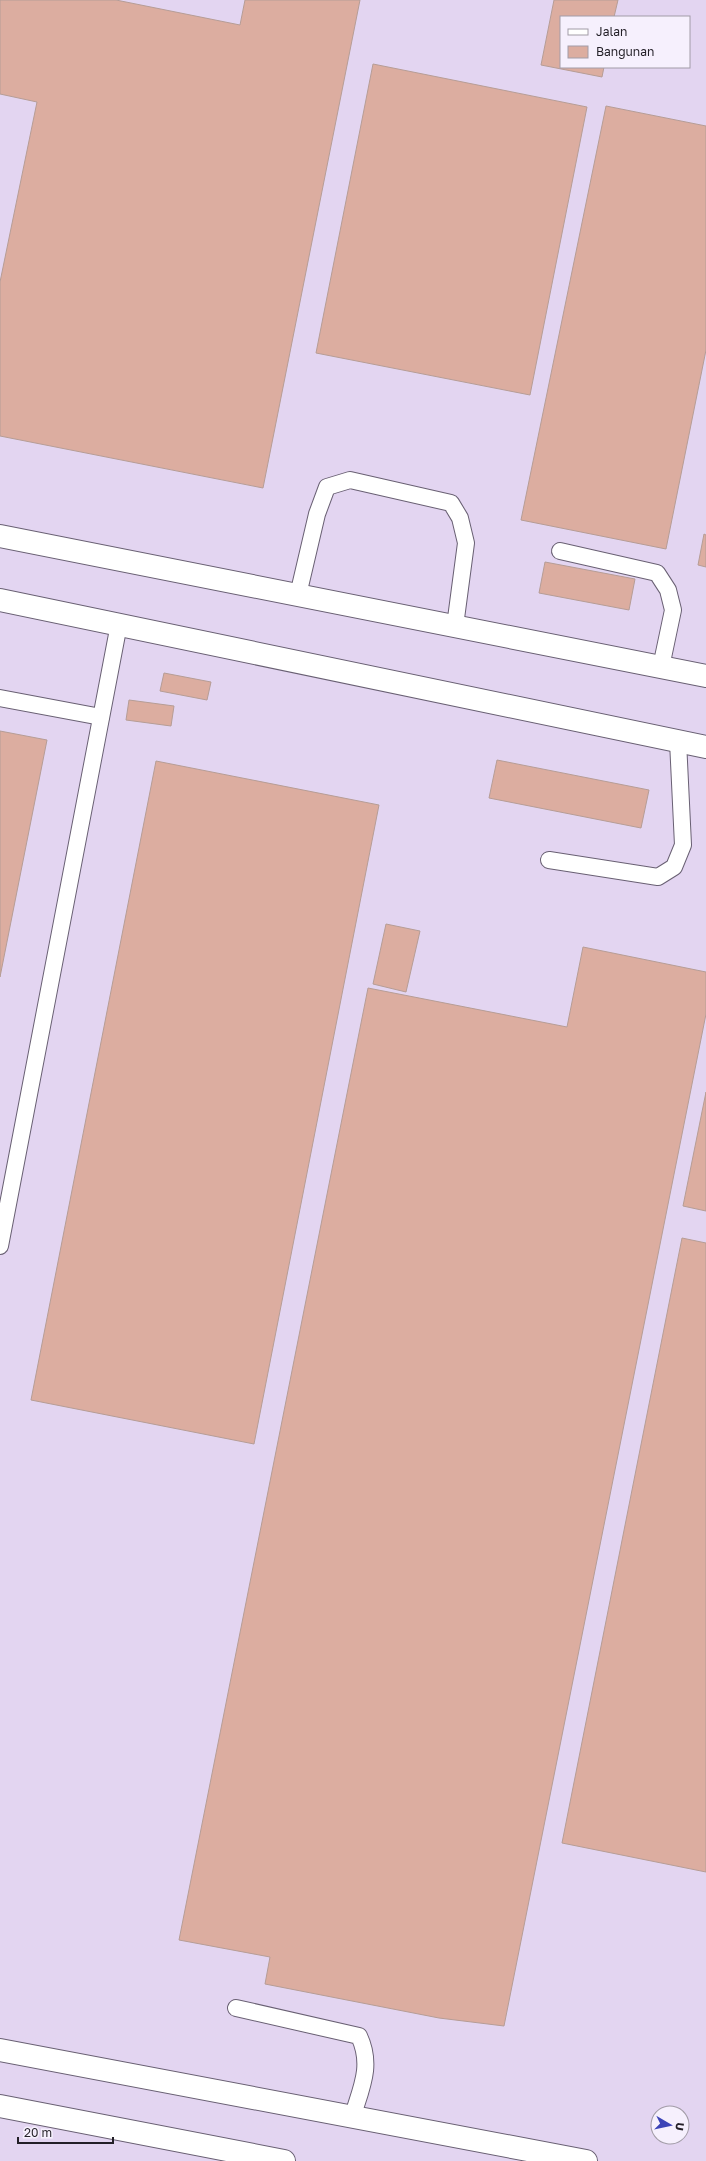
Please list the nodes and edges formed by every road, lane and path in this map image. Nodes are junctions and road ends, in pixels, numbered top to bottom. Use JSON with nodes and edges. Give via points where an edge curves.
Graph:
{"nodes":[{"id":1,"x":0,"y":536,"type":"edge"},
{"id":2,"x":560,"y":551,"type":"dead end"},
{"id":3,"x":298,"y":595,"type":"junction"},
{"id":4,"x":0,"y":600,"type":"edge"},
{"id":5,"x":119,"y":624,"type":"junction"},
{"id":6,"x":455,"y":626,"type":"junction"},
{"id":7,"x":661,"y":667,"type":"junction"},
{"id":8,"x":706,"y":676,"type":"edge"},
{"id":9,"x":0,"y":698,"type":"edge"},
{"id":10,"x":101,"y":717,"type":"junction"},
{"id":11,"x":678,"y":741,"type":"junction"},
{"id":12,"x":706,"y":747,"type":"edge"},
{"id":13,"x":549,"y":860,"type":"dead end"},
{"id":14,"x":0,"y":1246,"type":"edge"},
{"id":15,"x":236,"y":2008,"type":"dead end"},
{"id":16,"x":0,"y":2050,"type":"edge"},
{"id":17,"x":0,"y":2106,"type":"edge"},
{"id":18,"x":352,"y":2118,"type":"junction"},
{"id":19,"x":284,"y":2161,"type":"edge"},
{"id":20,"x":586,"y":2161,"type":"edge"}],
"edges":[{"from":1,"to":3,"type":"street"},
{"from":2,"to":7,"type":"lane","via":[[657,573],[668,590],[673,610]]},
{"from":3,"to":6,"type":"street"},
{"from":3,"to":6,"type":"lane","via":[[317,514],[327,487],[350,480],[452,503],[460,518],[466,543]]},
{"from":4,"to":5,"type":"street"},
{"from":5,"to":10,"type":"lane"},
{"from":5,"to":11,"type":"street"},
{"from":6,"to":7,"type":"street"},
{"from":7,"to":8,"type":"street"},
{"from":9,"to":10,"type":"lane"},
{"from":10,"to":14,"type":"lane"},
{"from":11,"to":12,"type":"street"},
{"from":11,"to":13,"type":"lane","via":[[683,845],[674,867],[658,877]]},
{"from":15,"to":18,"type":"lane","via":[[359,2036],[365,2048],[367,2067]]},
{"from":16,"to":18,"type":"street"},
{"from":17,"to":19,"type":"street"},
{"from":18,"to":20,"type":"street"}]}
